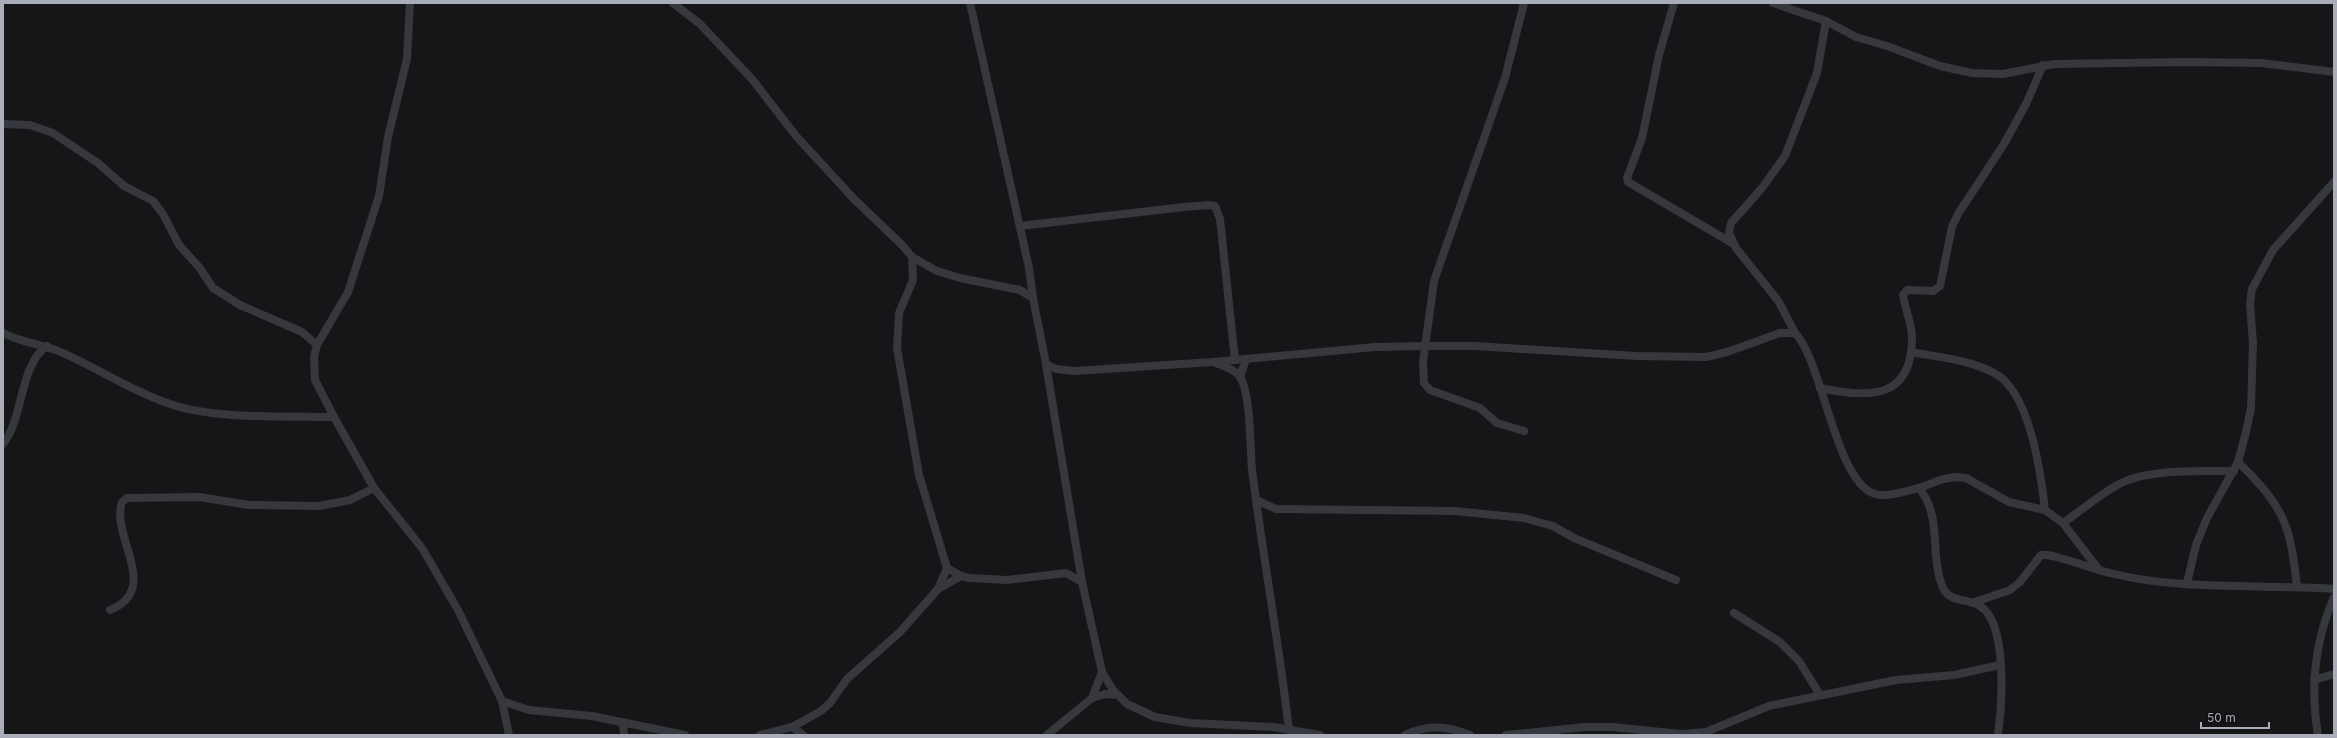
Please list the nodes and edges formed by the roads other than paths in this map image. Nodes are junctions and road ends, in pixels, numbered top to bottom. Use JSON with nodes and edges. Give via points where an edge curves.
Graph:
{"nodes":[{"id":1,"x":410,"y":3,"type":"edge"},
{"id":2,"x":673,"y":3,"type":"edge"},
{"id":3,"x":970,"y":3,"type":"edge"},
{"id":4,"x":1524,"y":3,"type":"edge"},
{"id":5,"x":1674,"y":3,"type":"edge"},
{"id":6,"x":1773,"y":3,"type":"edge"},
{"id":7,"x":1826,"y":21,"type":"junction"},
{"id":8,"x":2043,"y":65,"type":"junction"},
{"id":9,"x":2334,"y":72,"type":"edge"},
{"id":10,"x":3,"y":124,"type":"edge"},
{"id":11,"x":2334,"y":182,"type":"edge"},
{"id":12,"x":1020,"y":226,"type":"junction"},
{"id":13,"x":1732,"y":243,"type":"junction"},
{"id":14,"x":912,"y":257,"type":"junction"},
{"id":15,"x":1032,"y":298,"type":"junction"},
{"id":16,"x":3,"y":333,"type":"edge"},
{"id":17,"x":1795,"y":333,"type":"junction"},
{"id":18,"x":317,"y":345,"type":"junction"},
{"id":19,"x":47,"y":346,"type":"junction"},
{"id":20,"x":1424,"y":346,"type":"junction"},
{"id":21,"x":1911,"y":352,"type":"junction"},
{"id":22,"x":1246,"y":359,"type":"junction"},
{"id":23,"x":1235,"y":360,"type":"junction"},
{"id":24,"x":1213,"y":362,"type":"junction"},
{"id":25,"x":1046,"y":364,"type":"junction"},
{"id":26,"x":1240,"y":377,"type":"junction"},
{"id":27,"x":1820,"y":388,"type":"junction"},
{"id":28,"x":334,"y":417,"type":"junction"},
{"id":29,"x":1524,"y":431,"type":"dead end"},
{"id":30,"x":3,"y":444,"type":"edge"},
{"id":31,"x":2238,"y":462,"type":"junction"},
{"id":32,"x":2234,"y":472,"type":"junction"},
{"id":33,"x":374,"y":488,"type":"junction"},
{"id":34,"x":1919,"y":488,"type":"junction"},
{"id":35,"x":1256,"y":500,"type":"junction"},
{"id":36,"x":1270,"y":508,"type":"junction"},
{"id":37,"x":2045,"y":510,"type":"junction"},
{"id":38,"x":1259,"y":520,"type":"junction"},
{"id":39,"x":2063,"y":523,"type":"junction"},
{"id":40,"x":947,"y":568,"type":"junction"},
{"id":41,"x":2099,"y":570,"type":"junction"},
{"id":42,"x":961,"y":576,"type":"junction"},
{"id":43,"x":1676,"y":580,"type":"dead end"},
{"id":44,"x":1082,"y":582,"type":"junction"},
{"id":45,"x":2187,"y":583,"type":"junction"},
{"id":46,"x":2297,"y":587,"type":"junction"},
{"id":47,"x":938,"y":589,"type":"junction"},
{"id":48,"x":2334,"y":589,"type":"edge"},
{"id":49,"x":2334,"y":597,"type":"edge"},
{"id":50,"x":1972,"y":603,"type":"junction"},
{"id":51,"x":110,"y":610,"type":"dead end"},
{"id":52,"x":1734,"y":613,"type":"dead end"},
{"id":53,"x":2000,"y":665,"type":"junction"},
{"id":54,"x":1102,"y":672,"type":"junction"},
{"id":55,"x":2334,"y":674,"type":"edge"},
{"id":56,"x":2314,"y":680,"type":"junction"},
{"id":57,"x":1118,"y":695,"type":"junction"},
{"id":58,"x":1820,"y":695,"type":"junction"},
{"id":59,"x":1092,"y":698,"type":"junction"},
{"id":60,"x":502,"y":701,"type":"junction"},
{"id":61,"x":623,"y":723,"type":"junction"},
{"id":62,"x":792,"y":727,"type":"junction"},
{"id":63,"x":1287,"y":732,"type":"edge"},
{"id":64,"x":509,"y":735,"type":"edge"},
{"id":65,"x":624,"y":735,"type":"edge"},
{"id":66,"x":684,"y":735,"type":"edge"},
{"id":67,"x":760,"y":735,"type":"edge"},
{"id":68,"x":803,"y":735,"type":"edge"},
{"id":69,"x":1047,"y":735,"type":"edge"},
{"id":70,"x":1320,"y":735,"type":"edge"},
{"id":71,"x":1406,"y":735,"type":"edge"},
{"id":72,"x":1470,"y":735,"type":"edge"},
{"id":73,"x":1506,"y":735,"type":"edge"},
{"id":74,"x":1998,"y":735,"type":"edge"},
{"id":75,"x":2318,"y":735,"type":"edge"}],
"edges":[{"from":1,"to":18,"type":"street","via":[[407,58],[388,137],[379,196],[348,292]]},
{"from":2,"to":14,"type":"street","via":[[700,24],[752,79],[796,136],[854,200]]},
{"from":3,"to":12,"type":"street"},
{"from":4,"to":20,"type":"street","via":[[1505,78],[1434,281]]},
{"from":5,"to":13,"type":"street","via":[[1659,55],[1642,138],[1627,178],[1628,182]]},
{"from":6,"to":7,"type":"street"},
{"from":7,"to":8,"type":"street","via":[[1856,37],[1959,71],[2003,74]]},
{"from":7,"to":13,"type":"street","via":[[1817,72],[1786,156],[1731,223],[1729,233]]},
{"from":8,"to":9,"type":"street","via":[[2261,62]]},
{"from":8,"to":21,"type":"street","via":[[2026,104],[2004,144],[1958,214],[1952,228],[1940,286],[1933,291],[1907,290],[1903,295],[1912,333]]},
{"from":10,"to":18,"type":"street","via":[[30,125],[53,133],[98,163],[124,186],[153,201],[179,245],[199,267],[213,288],[240,305],[302,332]]},
{"from":11,"to":31,"type":"street","via":[[2273,250],[2252,289],[2251,408]]},
{"from":12,"to":15,"type":"street"},
{"from":12,"to":23,"type":"street","via":[[1184,207],[1215,206],[1220,219]]},
{"from":13,"to":17,"type":"street","via":[[1779,302]]},
{"from":14,"to":15,"type":"street","via":[[937,271],[1020,290]]},
{"from":14,"to":40,"type":"street","via":[[913,280],[899,313],[897,348],[919,475]]},
{"from":15,"to":25,"type":"street"},
{"from":16,"to":19,"type":"street"},
{"from":17,"to":20,"type":"street","via":[[1780,333],[1706,357]]},
{"from":17,"to":27,"type":"street"},
{"from":18,"to":28,"type":"street","via":[[314,357],[315,380]]},
{"from":19,"to":28,"type":"street","via":[[153,398],[178,406],[219,413]]},
{"from":19,"to":30,"type":"street","via":[[35,359],[11,431]]},
{"from":20,"to":22,"type":"street","via":[[1375,347]]},
{"from":20,"to":29,"type":"street","via":[[1423,376],[1426,387],[1480,408],[1497,423]]},
{"from":21,"to":27,"type":"street","via":[[1901,380],[1894,387],[1860,394]]},
{"from":21,"to":37,"type":"street","via":[[1984,368],[2004,380],[2022,406],[2040,474]]},
{"from":22,"to":23,"type":"street"},
{"from":22,"to":26,"type":"street"},
{"from":23,"to":24,"type":"street"},
{"from":24,"to":25,"type":"street","via":[[1074,371],[1056,369]]},
{"from":24,"to":26,"type":"street","via":[[1232,370]]},
{"from":25,"to":44,"type":"street"},
{"from":26,"to":35,"type":"street","via":[[1247,402]]},
{"from":27,"to":34,"type":"street","via":[[1851,473],[1864,489],[1879,495]]},
{"from":28,"to":33,"type":"street"},
{"from":31,"to":32,"type":"street"},
{"from":31,"to":46,"type":"street","via":[[2268,493],[2286,525],[2292,541]]},
{"from":32,"to":39,"type":"street","via":[[2198,471],[2132,479],[2095,499]]},
{"from":32,"to":45,"type":"street","via":[[2207,518],[2196,545]]},
{"from":33,"to":51,"type":"street","via":[[350,500],[313,506],[248,505],[199,497],[127,498],[122,502],[121,515],[132,564],[132,588],[120,606]]},
{"from":33,"to":60,"type":"street","via":[[422,548],[438,574],[480,652]]},
{"from":34,"to":37,"type":"street","via":[[1956,477],[1966,478],[2009,502]]},
{"from":34,"to":50,"type":"street","via":[[1926,497],[1932,513],[1937,562],[1944,589],[1951,597]]},
{"from":35,"to":36,"type":"street"},
{"from":35,"to":38,"type":"street"},
{"from":36,"to":38,"type":"street"},
{"from":36,"to":43,"type":"street","via":[[1310,511],[1455,511],[1524,518],[1554,526],[1574,538]]},
{"from":37,"to":39,"type":"street"},
{"from":38,"to":63,"type":"street","via":[[1279,643]]},
{"from":39,"to":41,"type":"street"},
{"from":40,"to":42,"type":"street"},
{"from":40,"to":47,"type":"street"},
{"from":41,"to":45,"type":"street","via":[[2126,577]]},
{"from":41,"to":50,"type":"street","via":[[2048,554],[2041,555],[2020,582],[2010,590]]},
{"from":42,"to":44,"type":"street","via":[[1007,580],[1066,573]]},
{"from":42,"to":47,"type":"street"},
{"from":44,"to":54,"type":"street"},
{"from":45,"to":46,"type":"street"},
{"from":46,"to":48,"type":"street"},
{"from":47,"to":62,"type":"street","via":[[900,632],[847,679],[830,703],[810,718]]},
{"from":49,"to":56,"type":"street","via":[[2316,656]]},
{"from":50,"to":53,"type":"street","via":[[1980,606],[1993,622]]},
{"from":52,"to":58,"type":"street","via":[[1780,642],[1799,661]]},
{"from":53,"to":58,"type":"street","via":[[1954,675],[1896,680]]},
{"from":53,"to":74,"type":"street","via":[[2001,711]]},
{"from":54,"to":57,"type":"street"},
{"from":54,"to":59,"type":"street"},
{"from":55,"to":56,"type":"street"},
{"from":56,"to":75,"type":"street"},
{"from":57,"to":59,"type":"street","via":[[1105,694]]},
{"from":57,"to":63,"type":"street","via":[[1128,704],[1155,717],[1190,723],[1273,727]]},
{"from":58,"to":73,"type":"street","via":[[1768,706],[1706,732],[1681,734],[1585,727]]},
{"from":59,"to":69,"type":"street"},
{"from":60,"to":61,"type":"street","via":[[529,710],[592,716]]},
{"from":60,"to":64,"type":"street"},
{"from":61,"to":65,"type":"street"},
{"from":61,"to":66,"type":"street"},
{"from":62,"to":67,"type":"street"},
{"from":62,"to":68,"type":"street"},
{"from":63,"to":70,"type":"street"},
{"from":71,"to":72,"type":"street","via":[[1427,727],[1456,730]]}]}
